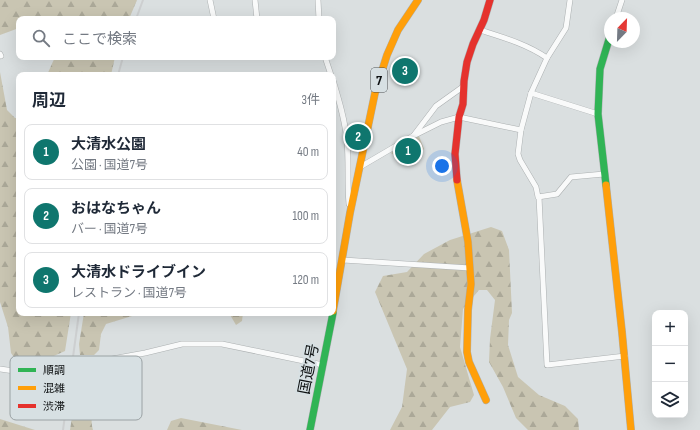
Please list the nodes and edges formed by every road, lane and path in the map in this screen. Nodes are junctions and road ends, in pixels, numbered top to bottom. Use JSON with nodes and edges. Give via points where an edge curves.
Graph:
{"nodes":[{"id":1,"x":210,"y":0,"type":"edge"},
{"id":2,"x":256,"y":0,"type":"edge"},
{"id":3,"x":318,"y":0,"type":"edge"},
{"id":4,"x":418,"y":0,"type":"edge"},
{"id":5,"x":490,"y":0,"type":"edge"},
{"id":6,"x":570,"y":0,"type":"edge"},
{"id":7,"x":622,"y":0,"type":"edge"},
{"id":8,"x":618,"y":12,"type":"edge"},
{"id":9,"x":213,"y":16,"type":"edge"},
{"id":10,"x":257,"y":16,"type":"edge"},
{"id":11,"x":319,"y":16,"type":"edge"},
{"id":12,"x":480,"y":30,"type":"junction"},
{"id":13,"x":606,"y":48,"type":"edge"},
{"id":14,"x":547,"y":58,"type":"junction"},
{"id":15,"x":326,"y":60,"type":"edge"},
{"id":16,"x":330,"y":72,"type":"edge"},
{"id":17,"x":464,"y":86,"type":"junction"},
{"id":18,"x":336,"y":90,"type":"edge"},
{"id":19,"x":531,"y":93,"type":"junction"},
{"id":20,"x":598,"y":114,"type":"junction"},
{"id":21,"x":459,"y":117,"type":"junction"},
{"id":22,"x":521,"y":130,"type":"junction"},
{"id":23,"x":413,"y":136,"type":"junction"},
{"id":24,"x":359,"y":167,"type":"junction"},
{"id":25,"x":604,"y":174,"type":"junction"},
{"id":26,"x":538,"y":197,"type":"junction"},
{"id":27,"x":350,"y":213,"type":"junction"},
{"id":28,"x":342,"y":260,"type":"junction"},
{"id":29,"x":470,"y":268,"type":"junction"},
{"id":30,"x":336,"y":295,"type":"edge"},
{"id":31,"x":332,"y":316,"type":"edge"},
{"id":32,"x":129,"y":356,"type":"edge"},
{"id":33,"x":625,"y":356,"type":"junction"},
{"id":34,"x":323,"y":365,"type":"junction"},
{"id":35,"x":0,"y":369,"type":"edge"},
{"id":36,"x":10,"y":370,"type":"edge"},
{"id":37,"x":486,"y":400,"type":"dead end"},
{"id":38,"x":310,"y":430,"type":"edge"},
{"id":39,"x":631,"y":430,"type":"edge"}],
"edges":[{"from":1,"to":9,"type":"street"},
{"from":2,"to":10,"type":"street"},
{"from":3,"to":11,"type":"street"},
{"from":4,"to":24,"type":"main road","name":"国道7号","number":"7","via":[[398,30],[387,55],[375,92]]},
{"from":5,"to":12,"type":"main road"},
{"from":6,"to":14,"type":"street","via":[[566,28]]},
{"from":7,"to":8,"type":"street"},
{"from":12,"to":14,"type":"street","via":[[500,36]]},
{"from":12,"to":17,"type":"main road","via":[[467,62]]},
{"from":13,"to":20,"type":"main road","via":[[600,69]]},
{"from":14,"to":19,"type":"street"},
{"from":15,"to":16,"type":"street"},
{"from":17,"to":21,"type":"main road"},
{"from":17,"to":23,"type":"street","via":[[436,106]]},
{"from":18,"to":27,"type":"street","via":[[347,140]]},
{"from":19,"to":20,"type":"street"},
{"from":19,"to":22,"type":"street"},
{"from":20,"to":25,"type":"main road"},
{"from":21,"to":22,"type":"street"},
{"from":21,"to":23,"type":"street","via":[[441,122]]},
{"from":21,"to":29,"type":"main road","via":[[455,154],[456,175]]},
{"from":22,"to":26,"type":"street","via":[[518,154],[536,187]]},
{"from":23,"to":24,"type":"street"},
{"from":24,"to":27,"type":"main road","name":"国道7号","number":"7"},
{"from":25,"to":26,"type":"street","via":[[570,177],[557,194]]},
{"from":25,"to":33,"type":"main road"},
{"from":26,"to":33,"type":"street","via":[[547,365]]},
{"from":27,"to":28,"type":"main road","name":"国道7号","number":"7"},
{"from":28,"to":29,"type":"street"},
{"from":28,"to":30,"type":"main road","name":"国道7号","number":"7"},
{"from":29,"to":37,"type":"main road","via":[[467,352]]},
{"from":31,"to":34,"type":"main road","name":"国道7号","number":"7"},
{"from":32,"to":34,"type":"street","via":[[182,344],[222,344]]},
{"from":33,"to":39,"type":"main road"},
{"from":34,"to":38,"type":"main road","name":"国道7号","number":"7"},
{"from":35,"to":36,"type":"street"}]}
